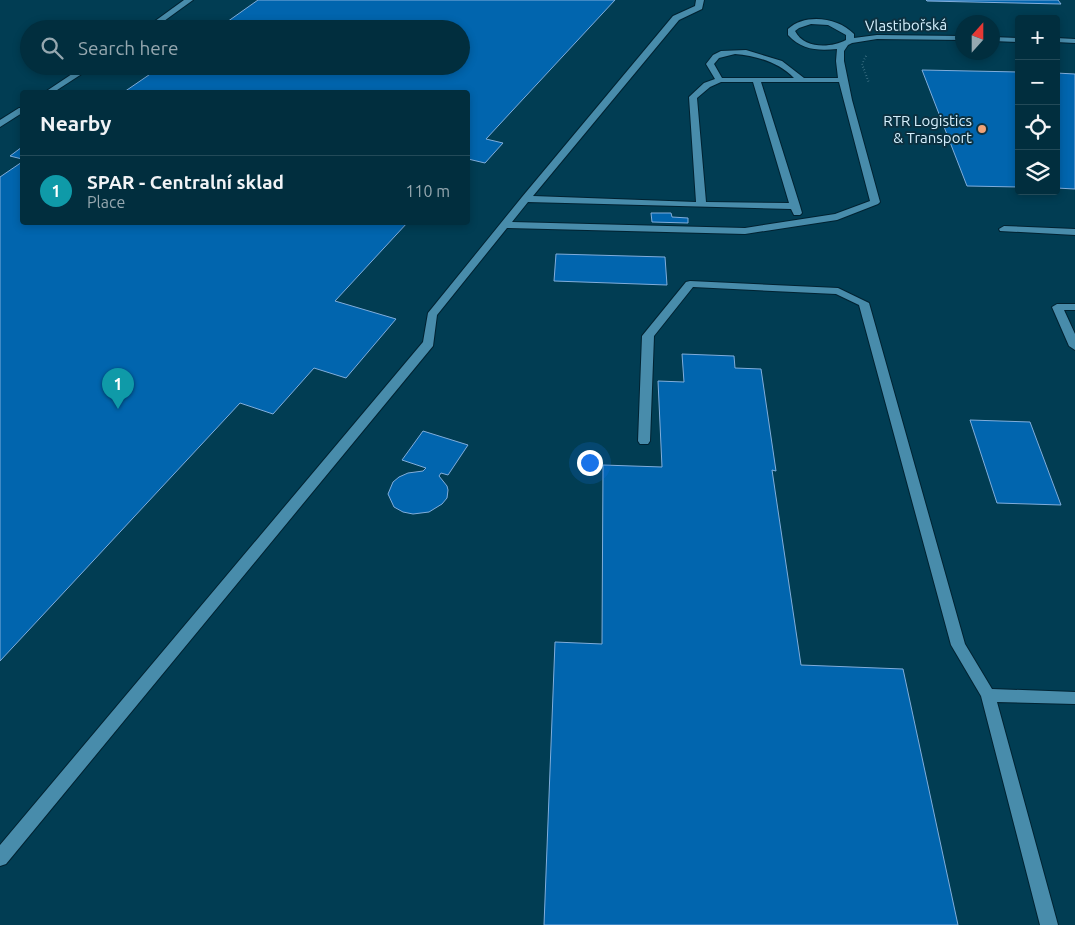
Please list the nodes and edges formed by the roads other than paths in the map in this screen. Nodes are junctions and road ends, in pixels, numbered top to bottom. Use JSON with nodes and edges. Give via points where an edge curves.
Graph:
{"nodes":[{"id":1,"x":189,"y":0,"type":"edge"},
{"id":2,"x":700,"y":0,"type":"edge"},
{"id":3,"x":161,"y":20,"type":"edge"},
{"id":4,"x":955,"y":38,"type":"edge"},
{"id":5,"x":1000,"y":39,"type":"edge"},
{"id":6,"x":1015,"y":40,"type":"edge"},
{"id":7,"x":1060,"y":40,"type":"edge"},
{"id":8,"x":1075,"y":41,"type":"edge"},
{"id":9,"x":847,"y":43,"type":"junction"},
{"id":10,"x":76,"y":75,"type":"edge"},
{"id":11,"x":720,"y":80,"type":"junction"},
{"id":12,"x":756,"y":80,"type":"junction"},
{"id":13,"x":802,"y":80,"type":"junction"},
{"id":14,"x":843,"y":80,"type":"junction"},
{"id":15,"x":52,"y":90,"type":"edge"},
{"id":16,"x":20,"y":111,"type":"edge"},
{"id":17,"x":0,"y":124,"type":"edge"},
{"id":18,"x":525,"y":199,"type":"junction"},
{"id":19,"x":701,"y":205,"type":"junction"},
{"id":20,"x":795,"y":206,"type":"junction"},
{"id":21,"x":800,"y":222,"type":"junction"},
{"id":22,"x":504,"y":225,"type":"junction"},
{"id":23,"x":1004,"y":229,"type":"dead end"},
{"id":24,"x":1075,"y":232,"type":"edge"},
{"id":25,"x":1075,"y":307,"type":"edge"},
{"id":26,"x":1075,"y":346,"type":"edge"},
{"id":27,"x":644,"y":440,"type":"dead end"},
{"id":28,"x":988,"y":694,"type":"junction"},
{"id":29,"x":1075,"y":698,"type":"edge"},
{"id":30,"x":0,"y":858,"type":"edge"},
{"id":31,"x":1049,"y":925,"type":"edge"}],
"edges":[{"from":1,"to":3,"type":"street"},
{"from":2,"to":18,"type":"street","via":[[699,7],[676,18]]},
{"from":4,"to":9,"type":"street","name":"Vlastibořská","via":[[877,37]]},
{"from":5,"to":6,"type":"street"},
{"from":7,"to":8,"type":"street"},
{"from":9,"to":9,"type":"street","name":"Vlastibořská","via":[[850,34],[827,23],[804,23],[791,31],[799,42],[813,47],[830,48]]},
{"from":9,"to":14,"type":"street","via":[[839,58]]},
{"from":10,"to":15,"type":"street"},
{"from":11,"to":12,"type":"street"},
{"from":11,"to":13,"type":"street","via":[[710,64],[720,54],[732,52],[771,59],[789,68]]},
{"from":11,"to":19,"type":"street","via":[[707,85],[693,97]]},
{"from":12,"to":13,"type":"street"},
{"from":12,"to":20,"type":"street"},
{"from":13,"to":14,"type":"street"},
{"from":14,"to":21,"type":"street","via":[[875,202],[837,217]]},
{"from":16,"to":17,"type":"street"},
{"from":18,"to":19,"type":"street"},
{"from":18,"to":22,"type":"street"},
{"from":19,"to":20,"type":"street"},
{"from":20,"to":21,"type":"street"},
{"from":21,"to":22,"type":"street","via":[[745,231]]},
{"from":22,"to":30,"type":"street","via":[[432,315],[429,344]]},
{"from":23,"to":24,"type":"street"},
{"from":25,"to":26,"type":"street","via":[[1057,307]]},
{"from":27,"to":28,"type":"street","via":[[648,336],[690,284],[838,292],[864,303],[958,644]]},
{"from":28,"to":29,"type":"street"},
{"from":28,"to":31,"type":"street"}]}
